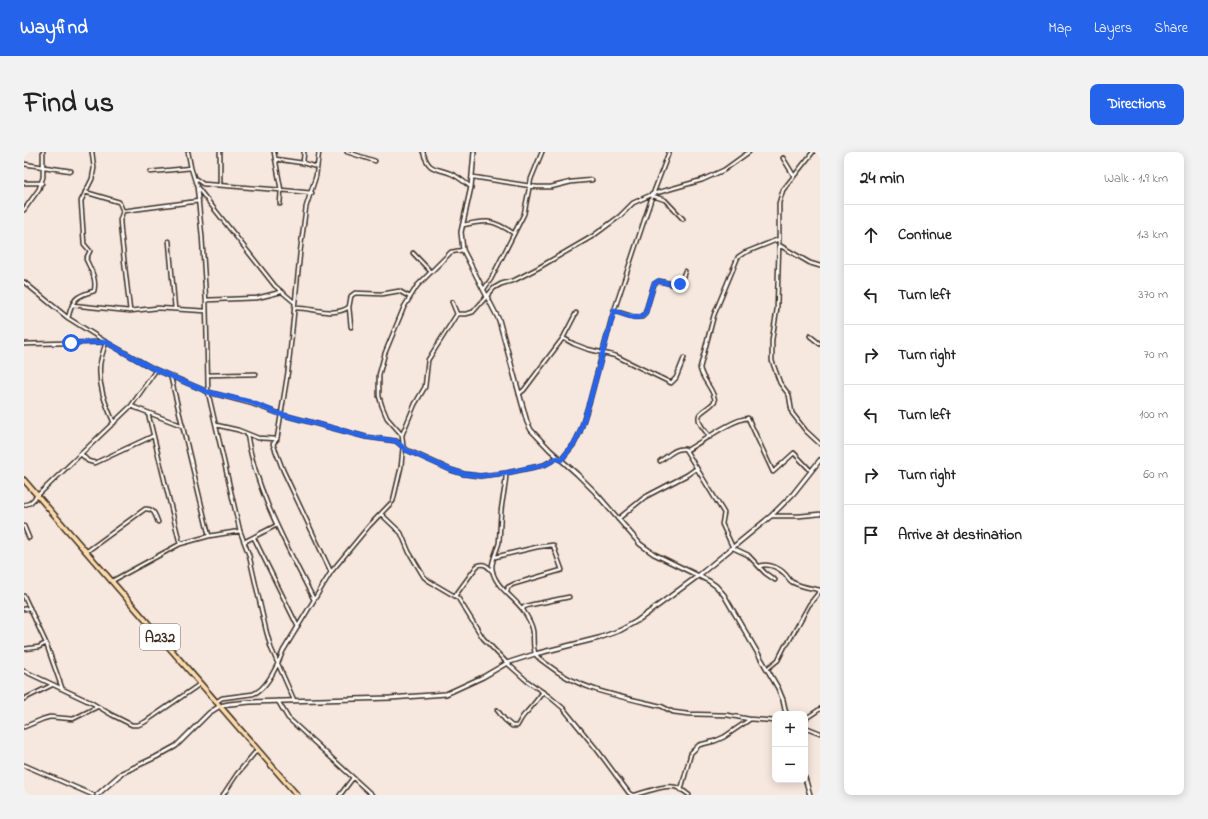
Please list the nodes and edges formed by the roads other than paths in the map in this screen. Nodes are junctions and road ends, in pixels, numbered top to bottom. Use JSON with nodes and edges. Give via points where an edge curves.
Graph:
{"nodes":[{"id":1,"x":43,"y":152,"type":"edge"},
{"id":2,"x":92,"y":152,"type":"edge"},
{"id":3,"x":188,"y":152,"type":"edge"},
{"id":4,"x":220,"y":152,"type":"edge"},
{"id":5,"x":274,"y":152,"type":"edge"},
{"id":6,"x":304,"y":152,"type":"edge"},
{"id":7,"x":319,"y":152,"type":"edge"},
{"id":8,"x":347,"y":152,"type":"edge"},
{"id":9,"x":423,"y":152,"type":"edge"},
{"id":10,"x":474,"y":152,"type":"edge"},
{"id":11,"x":542,"y":152,"type":"edge"},
{"id":12,"x":669,"y":152,"type":"edge"},
{"id":13,"x":749,"y":152,"type":"edge"},
{"id":14,"x":813,"y":152,"type":"edge"},
{"id":15,"x":783,"y":158,"type":"dead end"},
{"id":16,"x":275,"y":159,"type":"junction"},
{"id":17,"x":375,"y":161,"type":"dead end"},
{"id":18,"x":303,"y":163,"type":"junction"},
{"id":19,"x":24,"y":164,"type":"edge"},
{"id":20,"x":44,"y":167,"type":"junction"},
{"id":21,"x":317,"y":167,"type":"junction"},
{"id":22,"x":191,"y":168,"type":"junction"},
{"id":23,"x":71,"y":171,"type":"dead end"},
{"id":24,"x":150,"y":172,"type":"dead end"},
{"id":25,"x":794,"y":176,"type":"junction"},
{"id":26,"x":473,"y":177,"type":"junction"},
{"id":27,"x":195,"y":179,"type":"junction"},
{"id":28,"x":592,"y":180,"type":"dead end"},
{"id":29,"x":24,"y":183,"type":"edge"},
{"id":30,"x":42,"y":183,"type":"junction"},
{"id":31,"x":220,"y":184,"type":"junction"},
{"id":32,"x":197,"y":187,"type":"junction"},
{"id":33,"x":471,"y":187,"type":"junction"},
{"id":34,"x":529,"y":187,"type":"junction"},
{"id":35,"x":281,"y":190,"type":"junction"},
{"id":36,"x":85,"y":192,"type":"junction"},
{"id":37,"x":312,"y":193,"type":"junction"},
{"id":38,"x":653,"y":195,"type":"junction"},
{"id":39,"x":199,"y":201,"type":"junction"},
{"id":40,"x":280,"y":204,"type":"dead end"},
{"id":41,"x":24,"y":210,"type":"edge"},
{"id":42,"x":123,"y":211,"type":"junction"},
{"id":43,"x":683,"y":219,"type":"dead end"},
{"id":44,"x":463,"y":225,"type":"junction"},
{"id":45,"x":514,"y":233,"type":"junction"},
{"id":46,"x":779,"y":239,"type":"junction"},
{"id":47,"x":168,"y":241,"type":"dead end"},
{"id":48,"x":779,"y":244,"type":"junction"},
{"id":49,"x":463,"y":250,"type":"junction"},
{"id":50,"x":413,"y":253,"type":"dead end"},
{"id":51,"x":820,"y":266,"type":"edge"},
{"id":52,"x":685,"y":271,"type":"dead end"},
{"id":53,"x":431,"y":272,"type":"junction"},
{"id":54,"x":24,"y":282,"type":"edge"},
{"id":55,"x":484,"y":289,"type":"junction"},
{"id":56,"x":281,"y":292,"type":"junction"},
{"id":57,"x":486,"y":295,"type":"junction"},
{"id":58,"x":410,"y":297,"type":"junction"},
{"id":59,"x":206,"y":300,"type":"junction"},
{"id":60,"x":294,"y":302,"type":"junction"},
{"id":61,"x":452,"y":302,"type":"dead end"},
{"id":62,"x":72,"y":305,"type":"junction"},
{"id":63,"x":349,"y":307,"type":"junction"},
{"id":64,"x":294,"y":308,"type":"junction"},
{"id":65,"x":175,"y":309,"type":"junction"},
{"id":66,"x":130,"y":311,"type":"junction"},
{"id":67,"x":206,"y":311,"type":"junction"},
{"id":68,"x":614,"y":311,"type":"junction"},
{"id":69,"x":576,"y":313,"type":"dead end"},
{"id":70,"x":457,"y":314,"type":"junction"},
{"id":71,"x":68,"y":318,"type":"junction"},
{"id":72,"x":351,"y":327,"type":"dead end"},
{"id":73,"x":810,"y":336,"type":"dead end"},
{"id":74,"x":563,"y":338,"type":"junction"},
{"id":75,"x":24,"y":340,"type":"edge"},
{"id":76,"x":106,"y":342,"type":"junction"},
{"id":77,"x":25,"y":344,"type":"edge"},
{"id":78,"x":820,"y":344,"type":"edge"},
{"id":79,"x":602,"y":352,"type":"junction"},
{"id":80,"x":684,"y":358,"type":"dead end"},
{"id":81,"x":156,"y":370,"type":"junction"},
{"id":82,"x":256,"y":374,"type":"dead end"},
{"id":83,"x":208,"y":375,"type":"junction"},
{"id":84,"x":171,"y":377,"type":"junction"},
{"id":85,"x":208,"y":392,"type":"junction"},
{"id":86,"x":518,"y":394,"type":"junction"},
{"id":87,"x":132,"y":406,"type":"junction"},
{"id":88,"x":148,"y":413,"type":"junction"},
{"id":89,"x":280,"y":414,"type":"junction"},
{"id":90,"x":114,"y":423,"type":"junction"},
{"id":91,"x":216,"y":425,"type":"junction"},
{"id":92,"x":183,"y":426,"type":"junction"},
{"id":93,"x":247,"y":434,"type":"junction"},
{"id":94,"x":402,"y":435,"type":"junction"},
{"id":95,"x":153,"y":436,"type":"junction"},
{"id":96,"x":710,"y":437,"type":"junction"},
{"id":97,"x":277,"y":439,"type":"junction"},
{"id":98,"x":820,"y":444,"type":"edge"},
{"id":99,"x":403,"y":446,"type":"junction"},
{"id":100,"x":687,"y":450,"type":"junction"},
{"id":101,"x":81,"y":454,"type":"junction"},
{"id":102,"x":559,"y":459,"type":"junction"},
{"id":103,"x":820,"y":460,"type":"edge"},
{"id":104,"x":660,"y":461,"type":"dead end"},
{"id":105,"x":697,"y":468,"type":"junction"},
{"id":106,"x":811,"y":471,"type":"junction"},
{"id":107,"x":506,"y":473,"type":"junction"},
{"id":108,"x":24,"y":480,"type":"edge"},
{"id":109,"x":38,"y":495,"type":"junction"},
{"id":110,"x":24,"y":505,"type":"edge"},
{"id":111,"x":381,"y":514,"type":"junction"},
{"id":112,"x":820,"y":514,"type":"edge"},
{"id":113,"x":771,"y":516,"type":"junction"},
{"id":114,"x":618,"y":519,"type":"junction"},
{"id":115,"x":158,"y":522,"type":"dead end"},
{"id":116,"x":277,"y":525,"type":"junction"},
{"id":117,"x":24,"y":526,"type":"edge"},
{"id":118,"x":240,"y":530,"type":"junction"},
{"id":119,"x":209,"y":536,"type":"junction"},
{"id":120,"x":29,"y":538,"type":"dead end"},
{"id":121,"x":254,"y":538,"type":"junction"},
{"id":122,"x":244,"y":542,"type":"junction"},
{"id":123,"x":180,"y":544,"type":"junction"},
{"id":124,"x":733,"y":548,"type":"junction"},
{"id":125,"x":86,"y":553,"type":"junction"},
{"id":126,"x":495,"y":557,"type":"junction"},
{"id":127,"x":760,"y":566,"type":"junction"},
{"id":128,"x":331,"y":572,"type":"junction"},
{"id":129,"x":493,"y":573,"type":"junction"},
{"id":130,"x":698,"y":576,"type":"junction"},
{"id":131,"x":775,"y":580,"type":"dead end"},
{"id":132,"x":112,"y":582,"type":"junction"},
{"id":133,"x":820,"y":591,"type":"edge"},
{"id":134,"x":507,"y":592,"type":"junction"},
{"id":135,"x":24,"y":596,"type":"edge"},
{"id":136,"x":455,"y":596,"type":"junction"},
{"id":137,"x":569,"y":597,"type":"dead end"},
{"id":138,"x":314,"y":600,"type":"junction"},
{"id":139,"x":30,"y":608,"type":"junction"},
{"id":140,"x":24,"y":609,"type":"edge"},
{"id":141,"x":522,"y":609,"type":"junction"},
{"id":142,"x":298,"y":627,"type":"junction"},
{"id":143,"x":46,"y":643,"type":"junction"},
{"id":144,"x":24,"y":649,"type":"edge"},
{"id":145,"x":535,"y":654,"type":"junction"},
{"id":146,"x":278,"y":663,"type":"junction"},
{"id":147,"x":507,"y":663,"type":"junction"},
{"id":148,"x":768,"y":669,"type":"junction"},
{"id":149,"x":24,"y":671,"type":"edge"},
{"id":150,"x":200,"y":683,"type":"junction"},
{"id":151,"x":52,"y":684,"type":"junction"},
{"id":152,"x":62,"y":689,"type":"junction"},
{"id":153,"x":543,"y":692,"type":"junction"},
{"id":154,"x":24,"y":699,"type":"edge"},
{"id":155,"x":294,"y":700,"type":"junction"},
{"id":156,"x":278,"y":701,"type":"junction"},
{"id":157,"x":216,"y":702,"type":"junction"},
{"id":158,"x":220,"y":706,"type":"junction"},
{"id":159,"x":97,"y":707,"type":"junction"},
{"id":160,"x":820,"y":709,"type":"edge"},
{"id":161,"x":498,"y":710,"type":"dead end"},
{"id":162,"x":785,"y":711,"type":"edge"},
{"id":163,"x":808,"y":717,"type":"edge"},
{"id":164,"x":749,"y":719,"type":"junction"},
{"id":165,"x":772,"y":721,"type":"edge"},
{"id":166,"x":24,"y":727,"type":"edge"},
{"id":167,"x":808,"y":728,"type":"edge"},
{"id":168,"x":820,"y":733,"type":"edge"},
{"id":169,"x":257,"y":750,"type":"junction"},
{"id":170,"x":24,"y":765,"type":"edge"},
{"id":171,"x":353,"y":778,"type":"junction"},
{"id":172,"x":806,"y":783,"type":"edge"},
{"id":173,"x":682,"y":790,"type":"junction"},
{"id":174,"x":93,"y":795,"type":"edge"},
{"id":175,"x":96,"y":795,"type":"edge"},
{"id":176,"x":223,"y":795,"type":"edge"},
{"id":177,"x":297,"y":795,"type":"edge"},
{"id":178,"x":340,"y":795,"type":"edge"},
{"id":179,"x":372,"y":795,"type":"edge"},
{"id":180,"x":635,"y":795,"type":"edge"},
{"id":181,"x":689,"y":795,"type":"edge"},
{"id":182,"x":810,"y":795,"type":"edge"}],
"edges":[{"from":1,"to":20,"type":"street"},
{"from":2,"to":36,"type":"street","via":[[94,168]]},
{"from":3,"to":22,"type":"street"},
{"from":4,"to":31,"type":"street"},
{"from":5,"to":16,"type":"street"},
{"from":6,"to":18,"type":"street"},
{"from":7,"to":21,"type":"street"},
{"from":8,"to":17,"type":"street"},
{"from":9,"to":33,"type":"street","via":[[428,165],[452,174]]},
{"from":10,"to":26,"type":"street"},
{"from":11,"to":34,"type":"street"},
{"from":12,"to":38,"type":"street"},
{"from":13,"to":38,"type":"street","via":[[724,170],[702,180]]},
{"from":14,"to":25,"type":"street"},
{"from":15,"to":25,"type":"street"},
{"from":16,"to":18,"type":"street"},
{"from":16,"to":35,"type":"street"},
{"from":18,"to":21,"type":"street"},
{"from":19,"to":20,"type":"street"},
{"from":20,"to":23,"type":"street"},
{"from":20,"to":30,"type":"street"},
{"from":21,"to":37,"type":"street"},
{"from":22,"to":24,"type":"street"},
{"from":22,"to":27,"type":"street"},
{"from":25,"to":46,"type":"street","via":[[778,203]]},
{"from":26,"to":33,"type":"street"},
{"from":26,"to":34,"type":"street"},
{"from":27,"to":31,"type":"street","via":[[203,184]]},
{"from":27,"to":32,"type":"street"},
{"from":28,"to":34,"type":"street","via":[[551,187]]},
{"from":29,"to":30,"type":"street"},
{"from":30,"to":41,"type":"street"},
{"from":31,"to":35,"type":"street"},
{"from":32,"to":39,"type":"street"},
{"from":32,"to":56,"type":"street"},
{"from":33,"to":44,"type":"street"},
{"from":34,"to":45,"type":"street","via":[[524,214]]},
{"from":35,"to":37,"type":"street"},
{"from":35,"to":40,"type":"street"},
{"from":36,"to":42,"type":"street","via":[[119,202]]},
{"from":36,"to":62,"type":"street","via":[[81,201],[84,244],[90,251],[86,259],[95,279],[95,289],[94,292],[80,295]]},
{"from":37,"to":60,"type":"street","via":[[306,207]]},
{"from":38,"to":43,"type":"street","via":[[665,200]]},
{"from":38,"to":57,"type":"street","via":[[632,203],[620,216],[593,236],[538,268],[501,284]]},
{"from":38,"to":68,"type":"street"},
{"from":39,"to":42,"type":"street"},
{"from":39,"to":59,"type":"street"},
{"from":42,"to":66,"type":"street","via":[[120,220]]},
{"from":44,"to":45,"type":"street","via":[[490,221]]},
{"from":44,"to":49,"type":"street"},
{"from":45,"to":55,"type":"street"},
{"from":46,"to":48,"type":"street"},
{"from":46,"to":96,"type":"street","via":[[738,257],[714,315],[700,368],[715,401],[698,417]]},
{"from":47,"to":65,"type":"street"},
{"from":48,"to":51,"type":"street","via":[[810,263]]},
{"from":48,"to":98,"type":"street","via":[[772,361],[780,383],[789,395],[792,413]]},
{"from":49,"to":53,"type":"street","via":[[451,252]]},
{"from":49,"to":55,"type":"street"},
{"from":50,"to":53,"type":"street"},
{"from":52,"to":68,"type":"street","via":[[680,284],[658,281],[654,284],[642,317]]},
{"from":53,"to":58,"type":"street"},
{"from":54,"to":71,"type":"street"},
{"from":55,"to":57,"type":"street"},
{"from":56,"to":59,"type":"street","via":[[257,298]]},
{"from":56,"to":60,"type":"street"},
{"from":57,"to":70,"type":"street","via":[[473,312]]},
{"from":57,"to":86,"type":"street","via":[[501,326]]},
{"from":58,"to":63,"type":"street","via":[[399,291],[382,294],[355,293],[351,296]]},
{"from":58,"to":94,"type":"street","via":[[385,353],[378,384],[383,409],[389,421]]},
{"from":59,"to":67,"type":"street"},
{"from":60,"to":64,"type":"street"},
{"from":61,"to":70,"type":"street"},
{"from":62,"to":66,"type":"street"},
{"from":62,"to":71,"type":"street"},
{"from":63,"to":64,"type":"street","via":[[333,313]]},
{"from":63,"to":72,"type":"street"},
{"from":64,"to":89,"type":"street","via":[[288,371]]},
{"from":65,"to":66,"type":"street"},
{"from":65,"to":67,"type":"street"},
{"from":67,"to":83,"type":"street"},
{"from":68,"to":79,"type":"street"},
{"from":69,"to":74,"type":"street"},
{"from":70,"to":94,"type":"street","via":[[428,360],[425,387]]},
{"from":71,"to":76,"type":"street"},
{"from":73,"to":78,"type":"street"},
{"from":74,"to":79,"type":"street","via":[[587,349]]},
{"from":74,"to":86,"type":"street","via":[[524,390]]},
{"from":75,"to":77,"type":"street"},
{"from":76,"to":77,"type":"street"},
{"from":76,"to":81,"type":"street"},
{"from":76,"to":90,"type":"street","via":[[100,364],[100,384]]},
{"from":79,"to":80,"type":"street","via":[[616,356],[671,383],[676,378]]},
{"from":79,"to":102,"type":"street","via":[[580,432],[574,444]]},
{"from":81,"to":84,"type":"street"},
{"from":81,"to":87,"type":"street"},
{"from":82,"to":83,"type":"street"},
{"from":83,"to":85,"type":"street"},
{"from":84,"to":85,"type":"street"},
{"from":84,"to":92,"type":"street"},
{"from":85,"to":89,"type":"street","via":[[250,402]]},
{"from":85,"to":91,"type":"street"},
{"from":86,"to":102,"type":"street","via":[[527,422]]},
{"from":87,"to":88,"type":"street"},
{"from":87,"to":90,"type":"street"},
{"from":88,"to":92,"type":"street"},
{"from":88,"to":95,"type":"street"},
{"from":89,"to":97,"type":"street"},
{"from":89,"to":99,"type":"street","via":[[366,437],[396,441]]},
{"from":90,"to":101,"type":"street"},
{"from":91,"to":93,"type":"street"},
{"from":91,"to":118,"type":"street"},
{"from":92,"to":119,"type":"street"},
{"from":93,"to":97,"type":"street","via":[[258,438]]},
{"from":93,"to":116,"type":"street","via":[[255,473]]},
{"from":94,"to":99,"type":"street"},
{"from":95,"to":101,"type":"street","via":[[95,463],[88,462]]},
{"from":95,"to":123,"type":"street"},
{"from":96,"to":100,"type":"street"},
{"from":96,"to":106,"type":"street","via":[[741,419],[748,418],[773,472],[794,453]]},
{"from":97,"to":128,"type":"street","via":[[274,444],[279,460]]},
{"from":99,"to":107,"type":"street","via":[[406,450],[464,474],[480,476]]},
{"from":99,"to":111,"type":"street","via":[[393,501]]},
{"from":100,"to":104,"type":"street","via":[[675,450]]},
{"from":100,"to":105,"type":"street"},
{"from":101,"to":109,"type":"street"},
{"from":102,"to":107,"type":"street"},
{"from":102,"to":114,"type":"street","via":[[590,487]]},
{"from":103,"to":106,"type":"street"},
{"from":105,"to":114,"type":"street","via":[[645,497]]},
{"from":105,"to":124,"type":"street","via":[[724,512],[722,524]]},
{"from":106,"to":113,"type":"street"},
{"from":107,"to":126,"type":"street"},
{"from":108,"to":109,"type":"main road","number":"A232"},
{"from":109,"to":110,"type":"street"},
{"from":109,"to":125,"type":"main road","number":"A232"},
{"from":111,"to":128,"type":"street"},
{"from":111,"to":136,"type":"street","via":[[401,534],[424,577]]},
{"from":112,"to":113,"type":"street"},
{"from":113,"to":124,"type":"street"},
{"from":114,"to":130,"type":"street","via":[[640,544]]},
{"from":115,"to":125,"type":"street","via":[[154,511],[146,510]]},
{"from":116,"to":121,"type":"street"},
{"from":116,"to":138,"type":"street"},
{"from":117,"to":120,"type":"street"},
{"from":118,"to":119,"type":"street"},
{"from":118,"to":122,"type":"street"},
{"from":119,"to":123,"type":"street"},
{"from":121,"to":122,"type":"street"},
{"from":121,"to":142,"type":"street"},
{"from":122,"to":146,"type":"street","via":[[266,630]]},
{"from":123,"to":132,"type":"street"},
{"from":124,"to":127,"type":"street","via":[[748,555]]},
{"from":124,"to":130,"type":"street"},
{"from":125,"to":132,"type":"main road","number":"A232"},
{"from":126,"to":129,"type":"street"},
{"from":126,"to":134,"type":"street","via":[[553,545],[562,570],[514,584],[508,587]]},
{"from":127,"to":131,"type":"street"},
{"from":127,"to":133,"type":"street","via":[[765,564],[776,568],[785,573],[790,581]]},
{"from":128,"to":138,"type":"street"},
{"from":129,"to":134,"type":"street"},
{"from":129,"to":136,"type":"street","via":[[486,565],[477,566]]},
{"from":130,"to":145,"type":"street","via":[[621,630]]},
{"from":130,"to":148,"type":"street","via":[[709,580],[724,595]]},
{"from":132,"to":150,"type":"main road","number":"A232"},
{"from":133,"to":148,"type":"street","via":[[803,615],[780,657]]},
{"from":134,"to":141,"type":"street"},
{"from":135,"to":139,"type":"street"},
{"from":136,"to":147,"type":"street","via":[[483,638]]},
{"from":137,"to":141,"type":"street"},
{"from":138,"to":142,"type":"street"},
{"from":139,"to":140,"type":"street"},
{"from":139,"to":143,"type":"street"},
{"from":141,"to":145,"type":"street","via":[[531,623]]},
{"from":142,"to":146,"type":"street"},
{"from":143,"to":144,"type":"street","via":[[39,647]]},
{"from":143,"to":152,"type":"street"},
{"from":145,"to":147,"type":"street"},
{"from":145,"to":164,"type":"street","via":[[551,667],[582,685],[661,706],[673,712]]},
{"from":146,"to":155,"type":"street"},
{"from":146,"to":157,"type":"street","via":[[258,692],[222,698]]},
{"from":147,"to":153,"type":"street"},
{"from":147,"to":155,"type":"street","via":[[446,694]]},
{"from":148,"to":162,"type":"street","via":[[783,700]]},
{"from":149,"to":151,"type":"street"},
{"from":150,"to":157,"type":"main road","number":"A232"},
{"from":150,"to":159,"type":"street","via":[[138,725],[132,725]]},
{"from":151,"to":152,"type":"street"},
{"from":151,"to":154,"type":"street"},
{"from":152,"to":159,"type":"street"},
{"from":153,"to":161,"type":"street","via":[[517,726],[512,726]]},
{"from":153,"to":180,"type":"street","via":[[563,708],[629,793]]},
{"from":155,"to":156,"type":"street"},
{"from":156,"to":158,"type":"street"},
{"from":156,"to":171,"type":"street","via":[[288,718]]},
{"from":157,"to":158,"type":"main road","number":"A232"},
{"from":158,"to":169,"type":"main road","number":"A232"},
{"from":158,"to":175,"type":"street","via":[[176,746],[122,773]]},
{"from":159,"to":166,"type":"street","via":[[73,719],[50,717]]},
{"from":160,"to":163,"type":"street"},
{"from":164,"to":165,"type":"street"},
{"from":164,"to":173,"type":"street","via":[[724,737],[715,742],[699,745],[691,753]]},
{"from":167,"to":168,"type":"street"},
{"from":169,"to":176,"type":"street"},
{"from":169,"to":177,"type":"main road","number":"A232"},
{"from":170,"to":174,"type":"street"},
{"from":171,"to":178,"type":"street"},
{"from":171,"to":179,"type":"street"},
{"from":172,"to":182,"type":"street"},
{"from":173,"to":180,"type":"street","via":[[666,787]]},
{"from":173,"to":181,"type":"street"}]}
